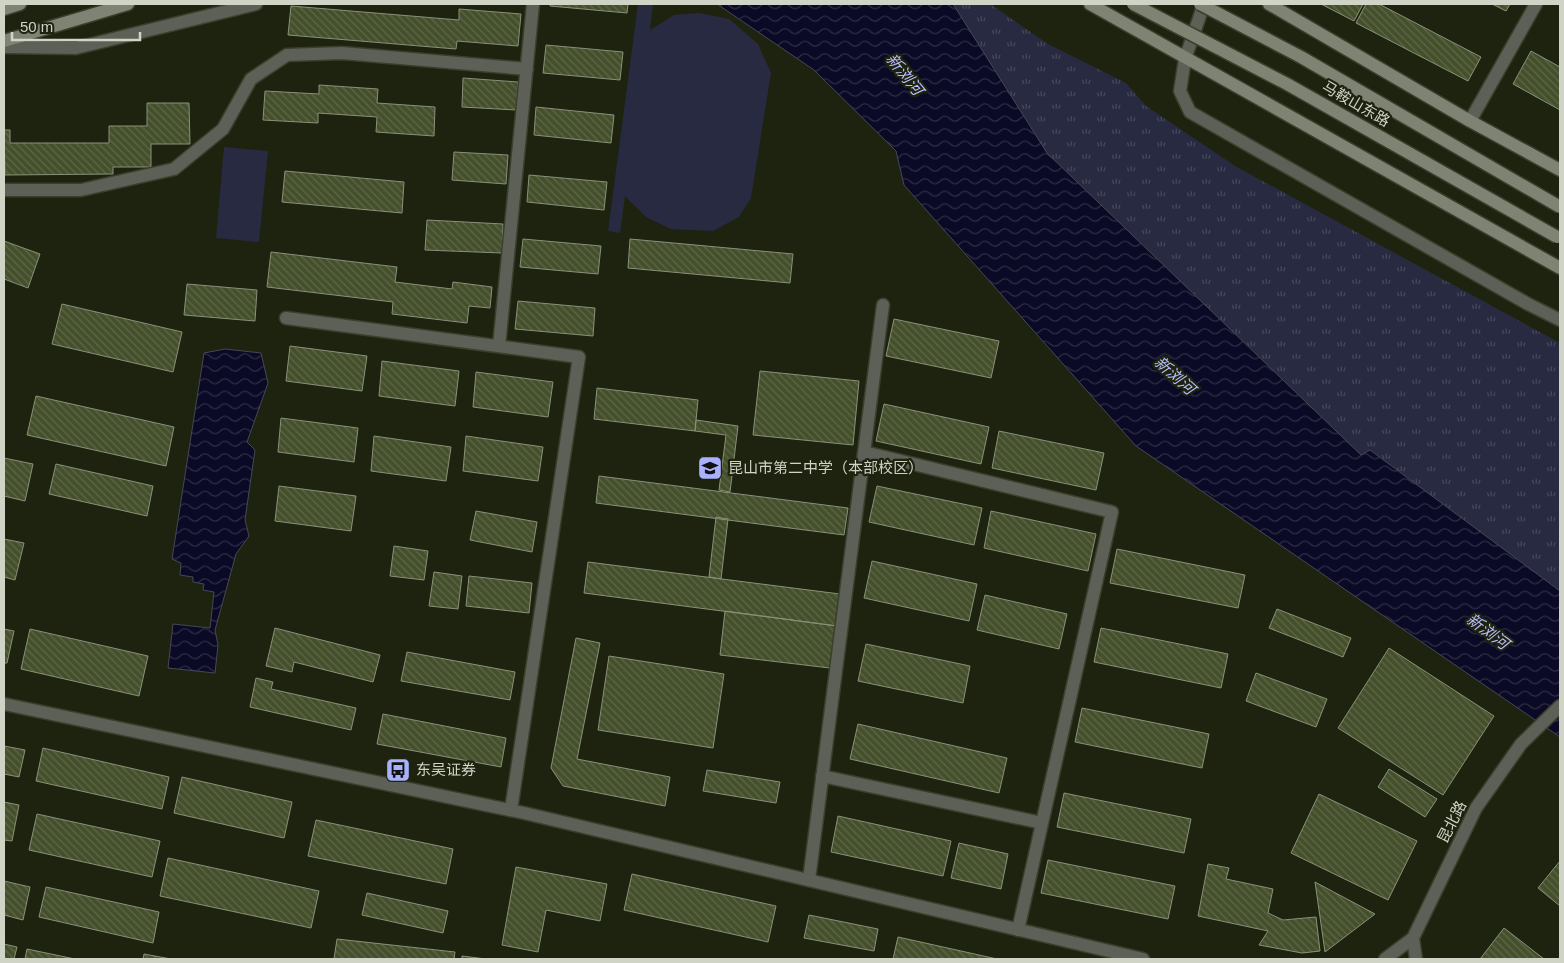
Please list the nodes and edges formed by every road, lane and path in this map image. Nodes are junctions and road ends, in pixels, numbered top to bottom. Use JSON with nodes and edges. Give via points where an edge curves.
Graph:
{"nodes":[{"id":1,"x":20,"y":4,"type":"edge"},
{"id":2,"x":128,"y":4,"type":"edge"},
{"id":3,"x":256,"y":4,"type":"edge"},
{"id":4,"x":533,"y":4,"type":"edge"},
{"id":5,"x":1090,"y":4,"type":"edge"},
{"id":6,"x":1133,"y":4,"type":"edge"},
{"id":7,"x":1200,"y":4,"type":"edge"},
{"id":8,"x":1204,"y":4,"type":"edge"},
{"id":9,"x":1270,"y":4,"type":"edge"},
{"id":10,"x":1536,"y":4,"type":"edge"},
{"id":11,"x":4,"y":9,"type":"edge"},
{"id":12,"x":4,"y":41,"type":"edge"},
{"id":13,"x":4,"y":47,"type":"edge"},
{"id":14,"x":1186,"y":59,"type":"junction"},
{"id":15,"x":527,"y":69,"type":"junction"},
{"id":16,"x":1470,"y":121,"type":"junction"},
{"id":17,"x":1560,"y":170,"type":"edge"},
{"id":18,"x":4,"y":190,"type":"edge"},
{"id":19,"x":1560,"y":207,"type":"edge"},
{"id":20,"x":1558,"y":238,"type":"edge"},
{"id":21,"x":1560,"y":268,"type":"edge"},
{"id":22,"x":882,"y":305,"type":"dead end"},
{"id":23,"x":286,"y":318,"type":"dead end"},
{"id":24,"x":1560,"y":320,"type":"edge"},
{"id":25,"x":499,"y":346,"type":"junction"},
{"id":26,"x":864,"y":452,"type":"junction"},
{"id":27,"x":4,"y":704,"type":"edge"},
{"id":28,"x":1560,"y":706,"type":"edge"},
{"id":29,"x":822,"y":776,"type":"junction"},
{"id":30,"x":511,"y":810,"type":"junction"},
{"id":31,"x":1042,"y":822,"type":"junction"},
{"id":32,"x":808,"y":880,"type":"junction"},
{"id":33,"x":1018,"y":930,"type":"junction"},
{"id":34,"x":1413,"y":938,"type":"junction"},
{"id":35,"x":1143,"y":959,"type":"edge"},
{"id":36,"x":1385,"y":959,"type":"edge"},
{"id":37,"x":1416,"y":959,"type":"edge"}],
"edges":[{"from":1,"to":11,"type":"main road"},
{"from":2,"to":12,"type":"main road"},
{"from":3,"to":13,"type":"street","via":[[76,48]]},
{"from":4,"to":15,"type":"street"},
{"from":5,"to":14,"type":"main road"},
{"from":6,"to":20,"type":"main road","name":"马鞍山东路","bridge":true,"via":[[1287,84]]},
{"from":7,"to":19,"type":"main road","name":"马鞍山东路","bridge":true,"via":[[1301,57]]},
{"from":8,"to":14,"type":"street"},
{"from":9,"to":16,"type":"main road"},
{"from":10,"to":16,"type":"street"},
{"from":14,"to":21,"type":"main road"},
{"from":14,"to":24,"type":"street","via":[[1180,91],[1190,112]]},
{"from":15,"to":18,"type":"street","via":[[342,53],[287,55],[251,79],[223,129],[174,169],[81,190]]},
{"from":15,"to":25,"type":"street"},
{"from":16,"to":17,"type":"main road"},
{"from":22,"to":26,"type":"street"},
{"from":23,"to":25,"type":"street"},
{"from":25,"to":30,"type":"street","via":[[579,357]]},
{"from":26,"to":29,"type":"street"},
{"from":26,"to":31,"type":"street","via":[[1112,512]]},
{"from":27,"to":30,"type":"street"},
{"from":28,"to":34,"type":"street","name":"昆北路","via":[[1521,744],[1476,808]]},
{"from":29,"to":31,"type":"street"},
{"from":29,"to":32,"type":"street"},
{"from":30,"to":32,"type":"street"},
{"from":31,"to":33,"type":"street"},
{"from":32,"to":33,"type":"street"},
{"from":33,"to":35,"type":"street"},
{"from":34,"to":36,"type":"street","name":"昆北路"},
{"from":34,"to":37,"type":"street"}]}
